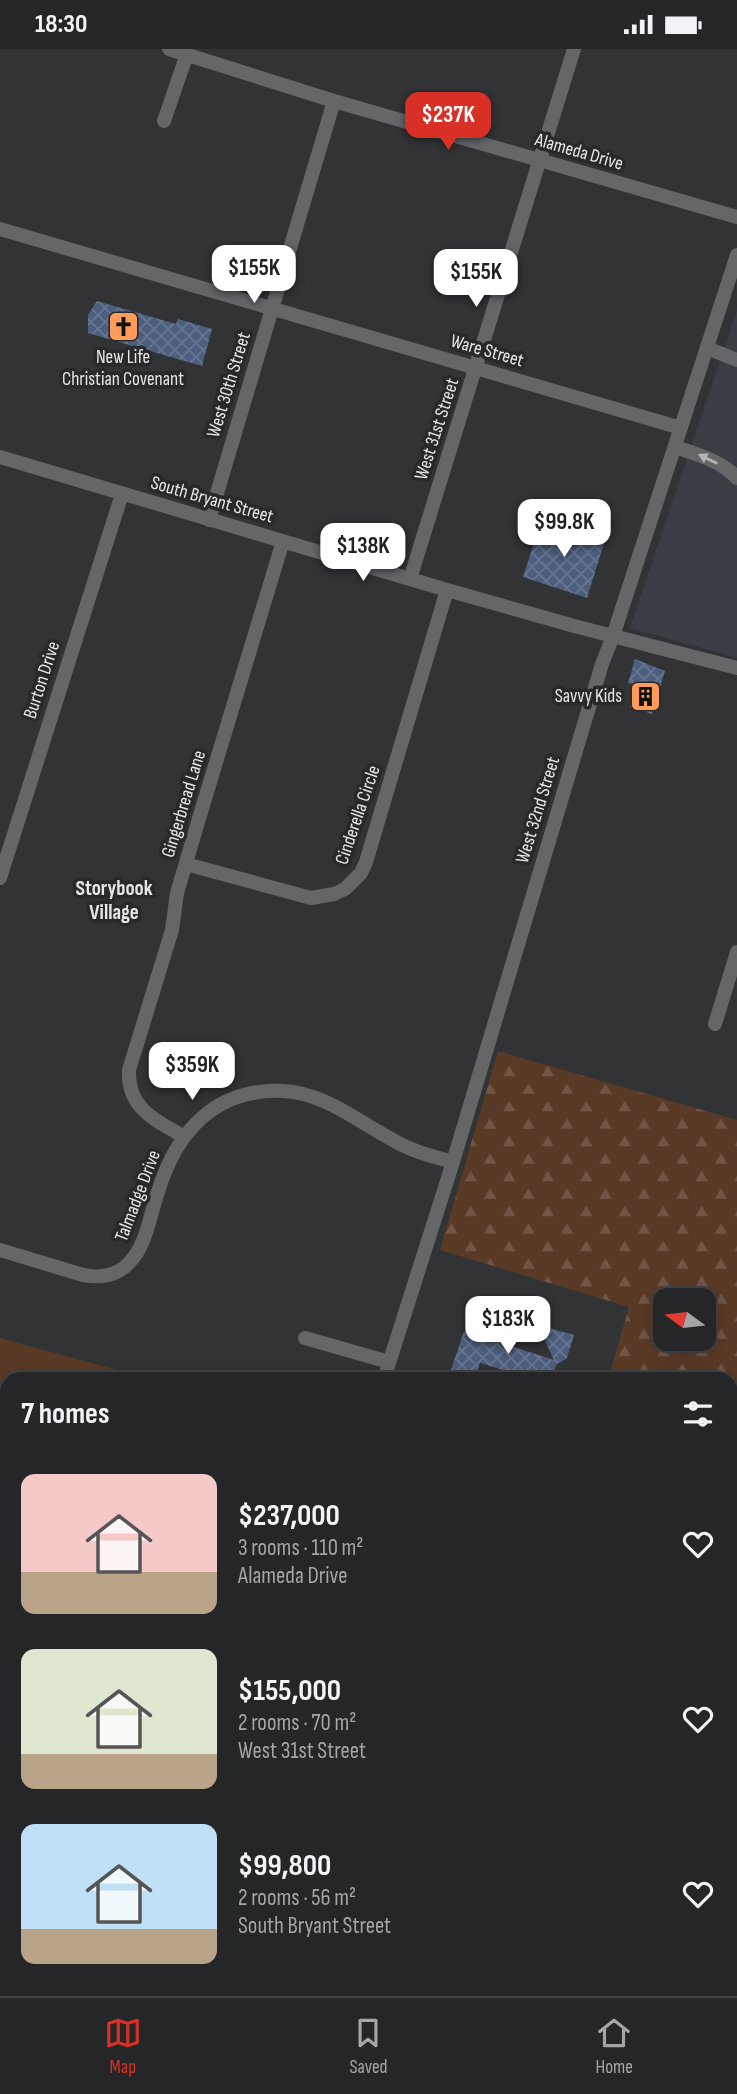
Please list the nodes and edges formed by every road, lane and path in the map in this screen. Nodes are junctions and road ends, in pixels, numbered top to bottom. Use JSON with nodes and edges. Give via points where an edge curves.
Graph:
{"nodes":[{"id":1,"x":169,"y":49,"type":"edge"},
{"id":2,"x":574,"y":49,"type":"edge"},
{"id":3,"x":187,"y":54,"type":"junction"},
{"id":4,"x":334,"y":101,"type":"junction"},
{"id":5,"x":164,"y":121,"type":"dead end"},
{"id":6,"x":539,"y":161,"type":"junction"},
{"id":7,"x":737,"y":218,"type":"edge"},
{"id":8,"x":0,"y":229,"type":"edge"},
{"id":9,"x":737,"y":255,"type":"edge"},
{"id":10,"x":733,"y":280,"type":"edge"},
{"id":11,"x":272,"y":309,"type":"junction"},
{"id":12,"x":707,"y":348,"type":"junction"},
{"id":13,"x":737,"y":361,"type":"edge"},
{"id":14,"x":477,"y":368,"type":"junction"},
{"id":15,"x":681,"y":428,"type":"junction"},
{"id":16,"x":675,"y":447,"type":"junction"},
{"id":17,"x":0,"y":457,"type":"edge"},
{"id":18,"x":737,"y":478,"type":"edge"},
{"id":19,"x":122,"y":494,"type":"junction"},
{"id":20,"x":209,"y":520,"type":"junction"},
{"id":21,"x":283,"y":541,"type":"junction"},
{"id":22,"x":410,"y":579,"type":"junction"},
{"id":23,"x":447,"y":590,"type":"junction"},
{"id":24,"x":613,"y":636,"type":"junction"},
{"id":25,"x":737,"y":668,"type":"edge"},
{"id":26,"x":186,"y":864,"type":"junction"},
{"id":27,"x":0,"y":879,"type":"edge"},
{"id":28,"x":737,"y":952,"type":"edge"},
{"id":29,"x":715,"y":1024,"type":"dead end"},
{"id":30,"x":183,"y":1136,"type":"junction"},
{"id":31,"x":453,"y":1161,"type":"junction"},
{"id":32,"x":0,"y":1250,"type":"edge"},
{"id":33,"x":305,"y":1338,"type":"dead end"},
{"id":34,"x":389,"y":1362,"type":"junction"},
{"id":35,"x":386,"y":1372,"type":"edge"}],
"edges":[{"from":1,"to":3,"type":"street","name":"Alameda Drive"},
{"from":2,"to":6,"type":"street","name":"West 31st Street"},
{"from":3,"to":4,"type":"street","name":"Alameda Drive"},
{"from":3,"to":5,"type":"street"},
{"from":4,"to":6,"type":"street","name":"Alameda Drive"},
{"from":4,"to":11,"type":"street","name":"West 30th Street"},
{"from":6,"to":7,"type":"street","name":"Alameda Drive"},
{"from":6,"to":14,"type":"street","name":"West 31st Street"},
{"from":8,"to":11,"type":"street","name":"Ware Street"},
{"from":9,"to":10,"type":"street","name":"West 32nd Street"},
{"from":10,"to":12,"type":"street","name":"West 32nd Street"},
{"from":11,"to":14,"type":"street","name":"Ware Street"},
{"from":11,"to":20,"type":"street","name":"West 30th Street"},
{"from":12,"to":13,"type":"street"},
{"from":12,"to":15,"type":"street","name":"West 32nd Street"},
{"from":14,"to":15,"type":"street","name":"Ware Street"},
{"from":14,"to":22,"type":"street","name":"West 31st Street"},
{"from":15,"to":16,"type":"street","name":"West 32nd Street"},
{"from":18,"to":16,"type":"street","one_way":true,"via":[[701,455]]},
{"from":16,"to":24,"type":"street","name":"West 32nd Street"},
{"from":17,"to":19,"type":"street","name":"South Bryant Street"},
{"from":19,"to":20,"type":"street","name":"South Bryant Street"},
{"from":19,"to":27,"type":"street","name":"Burton Drive"},
{"from":20,"to":21,"type":"street","name":"South Bryant Street"},
{"from":21,"to":22,"type":"street","name":"South Bryant Street"},
{"from":21,"to":26,"type":"street","name":"Gingerbread Lane"},
{"from":22,"to":23,"type":"street","name":"South Bryant Street"},
{"from":23,"to":24,"type":"street","name":"South Bryant Street"},
{"from":23,"to":26,"type":"street","name":"Cinderella Circle","via":[[366,862],[354,882],[334,894],[311,898]]},
{"from":24,"to":25,"type":"street","name":"South Bryant Street"},
{"from":24,"to":31,"type":"street","name":"West 32nd Street"},
{"from":26,"to":30,"type":"street","name":"Gingerbread Lane","via":[[172,930],[129,1070],[135,1101],[142,1110]]},
{"from":28,"to":29,"type":"street"},
{"from":30,"to":31,"type":"street","name":"Talmadge Drive","via":[[201,1117],[232,1099],[284,1091],[324,1100],[395,1142]]},
{"from":30,"to":32,"type":"street","name":"Talmadge Drive","via":[[159,1187],[139,1250],[117,1273],[83,1275]]},
{"from":31,"to":34,"type":"street","name":"West 32nd Street"},
{"from":33,"to":34,"type":"street"},
{"from":34,"to":35,"type":"street","name":"West 32nd Street"}]}
